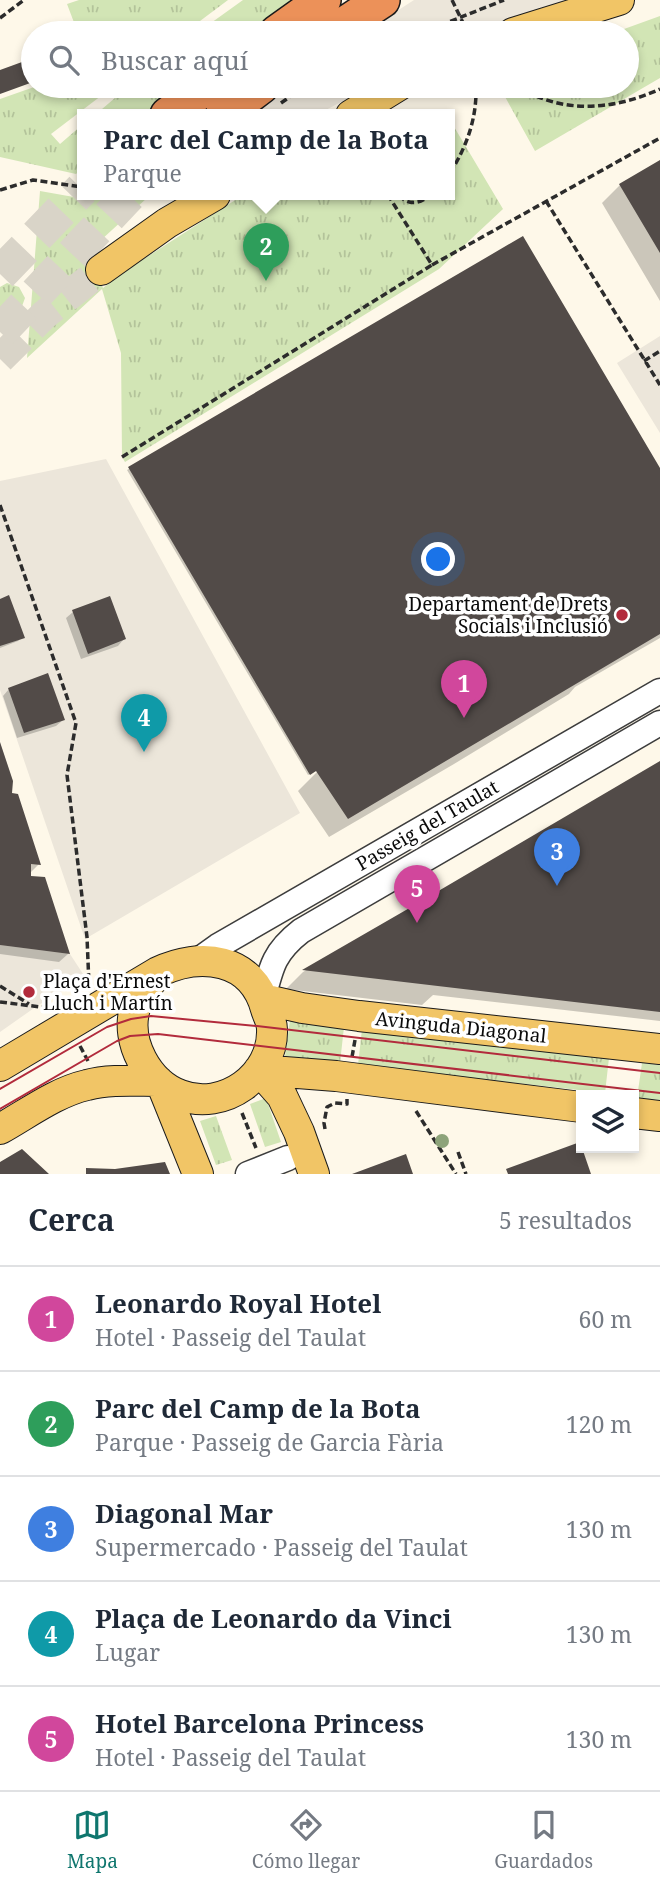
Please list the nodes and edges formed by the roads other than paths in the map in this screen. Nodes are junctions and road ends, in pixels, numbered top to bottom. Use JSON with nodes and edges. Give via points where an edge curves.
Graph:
{"nodes":[{"id":1,"x":323,"y":0,"type":"edge"},
{"id":2,"x":382,"y":0,"type":"edge"},
{"id":3,"x":619,"y":0,"type":"edge"},
{"id":4,"x":294,"y":21,"type":"edge"},
{"id":5,"x":350,"y":21,"type":"edge"},
{"id":6,"x":552,"y":21,"type":"edge"},
{"id":7,"x":191,"y":98,"type":"edge"},
{"id":8,"x":266,"y":98,"type":"edge"},
{"id":9,"x":379,"y":98,"type":"edge"},
{"id":10,"x":176,"y":109,"type":"edge"},
{"id":11,"x":238,"y":109,"type":"edge"},
{"id":12,"x":361,"y":109,"type":"edge"},
{"id":13,"x":206,"y":200,"type":"edge"},
{"id":14,"x":101,"y":270,"type":"tunnel mouth"},
{"id":15,"x":660,"y":691,"type":"edge"},
{"id":16,"x":660,"y":723,"type":"edge"},
{"id":17,"x":197,"y":961,"type":"junction"},
{"id":18,"x":158,"y":972,"type":"junction"},
{"id":19,"x":263,"y":999,"type":"junction"},
{"id":20,"x":660,"y":1049,"type":"edge"},
{"id":21,"x":0,"y":1066,"type":"edge"},
{"id":22,"x":259,"y":1070,"type":"junction"},
{"id":23,"x":345,"y":1077,"type":"junction"},
{"id":24,"x":160,"y":1083,"type":"junction"},
{"id":25,"x":576,"y":1106,"type":"edge"},
{"id":26,"x":639,"y":1114,"type":"edge"},
{"id":27,"x":660,"y":1116,"type":"edge"},
{"id":28,"x":0,"y":1129,"type":"edge"},
{"id":29,"x":304,"y":1142,"type":"junction"},
{"id":30,"x":250,"y":1167,"type":"edge"},
{"id":31,"x":198,"y":1174,"type":"edge"},
{"id":32,"x":314,"y":1174,"type":"edge"}],
"edges":[{"from":1,"to":4,"type":"highway"},
{"from":2,"to":5,"type":"highway"},
{"from":3,"to":6,"type":"main road"},
{"from":7,"to":10,"type":"highway"},
{"from":8,"to":11,"type":"highway"},
{"from":9,"to":12,"type":"main road"},
{"from":13,"to":14,"type":"main road"},
{"from":15,"to":17,"type":"street","name":"Passeig del Taulat"},
{"from":16,"to":19,"type":"street","name":"Passeig del Taulat","via":[[301,931],[278,954]]},
{"from":17,"to":18,"type":"main road"},
{"from":17,"to":19,"type":"main road","via":[[217,961],[236,968]]},
{"from":18,"to":21,"type":"main road"},
{"from":18,"to":24,"type":"main road","via":[[139,998],[132,1029],[145,1066]]},
{"from":19,"to":20,"type":"main road","name":"Avinguda Diagonal","via":[[359,1016]]},
{"from":19,"to":22,"type":"main road","via":[[272,1027],[270,1047]]},
{"from":22,"to":23,"type":"main road"},
{"from":22,"to":24,"type":"main road","via":[[234,1092],[207,1100],[178,1095]]},
{"from":22,"to":29,"type":"main road","via":[[282,1096]]},
{"from":23,"to":25,"type":"main road"},
{"from":23,"to":29,"type":"main road","via":[[313,1089],[306,1102]]},
{"from":24,"to":28,"type":"main road","via":[[86,1085]]},
{"from":24,"to":31,"type":"main road"},
{"from":26,"to":27,"type":"main road"},
{"from":29,"to":30,"type":"street"},
{"from":29,"to":32,"type":"main road"}]}
